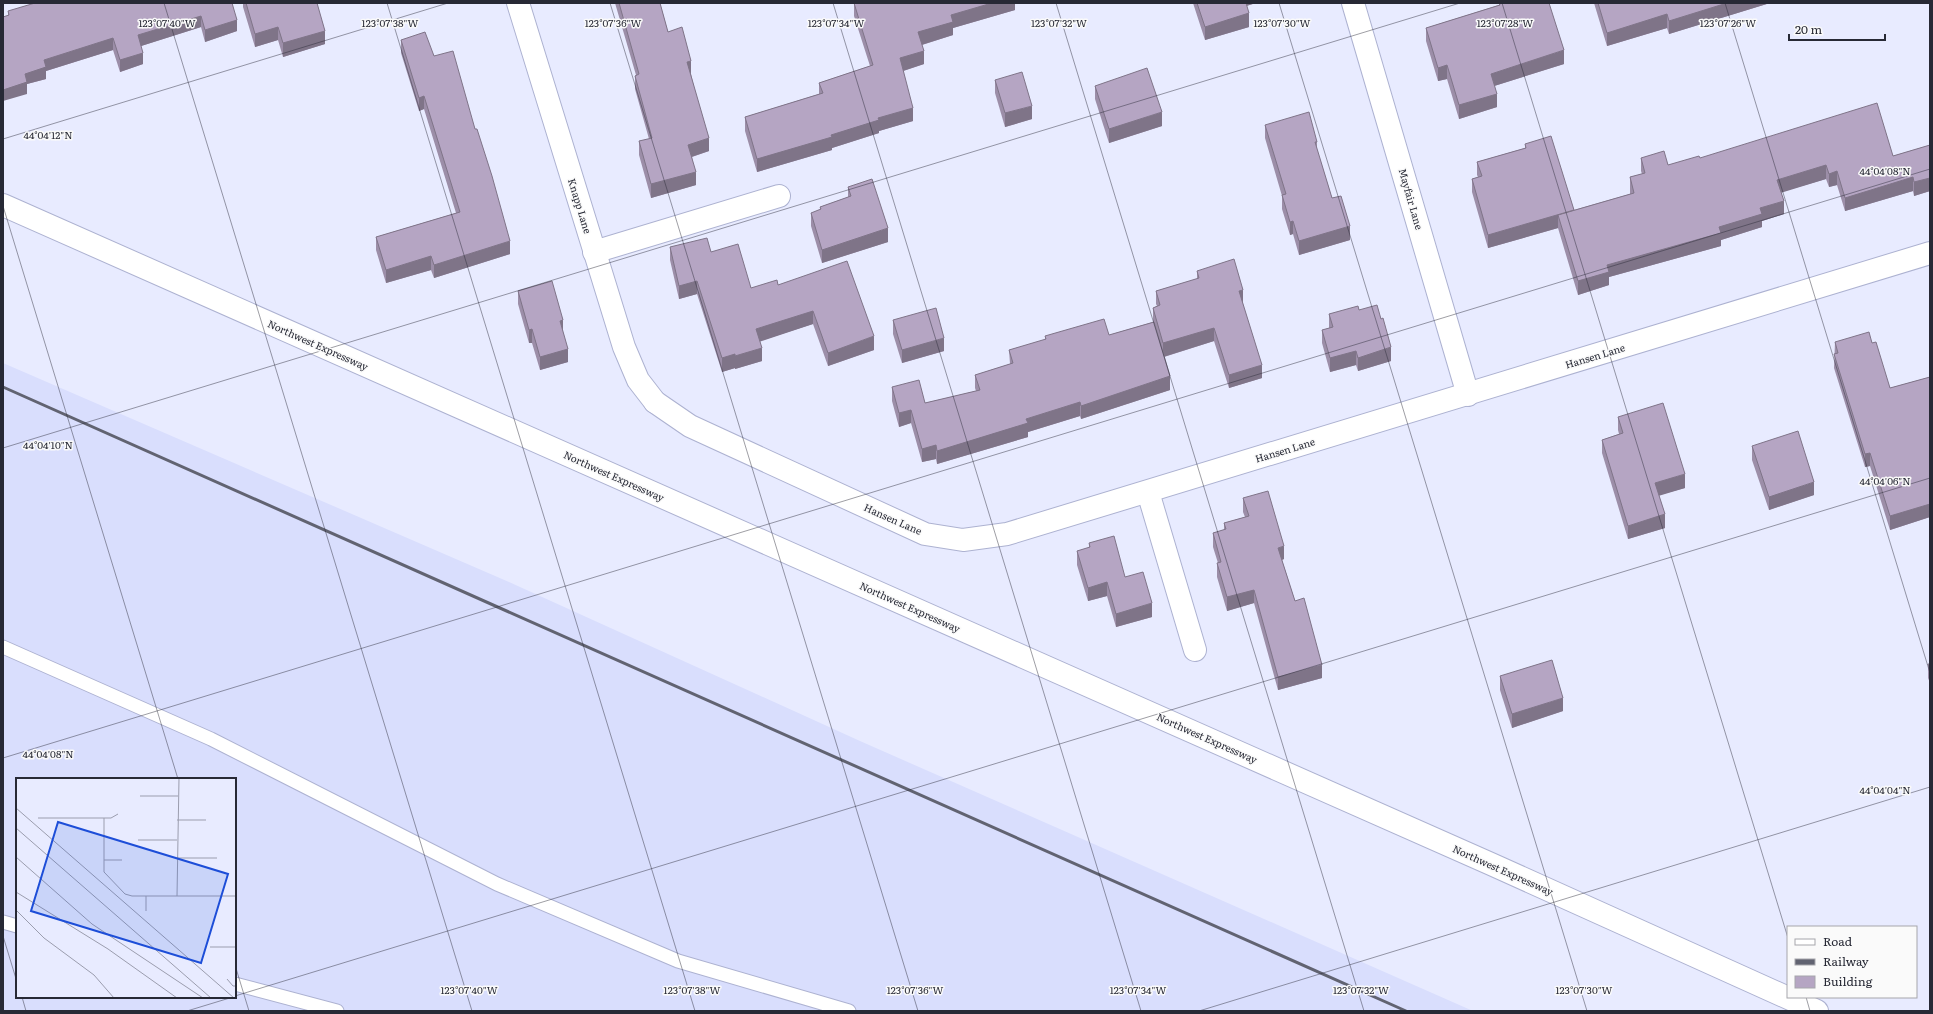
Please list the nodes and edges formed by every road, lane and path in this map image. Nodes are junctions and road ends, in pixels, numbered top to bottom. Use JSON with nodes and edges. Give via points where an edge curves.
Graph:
{"nodes":[{"id":1,"x":518,"y":3,"type":"edge"},
{"id":2,"x":1352,"y":3,"type":"edge"},
{"id":3,"x":779,"y":196,"type":"dead end"},
{"id":4,"x":3,"y":205,"type":"edge"},
{"id":5,"x":594,"y":252,"type":"junction"},
{"id":6,"x":1930,"y":253,"type":"edge"},
{"id":7,"x":1468,"y":395,"type":"junction"},
{"id":8,"x":655,"y":402,"type":"joint"},
{"id":9,"x":1148,"y":492,"type":"junction"},
{"id":10,"x":3,"y":646,"type":"edge"},
{"id":11,"x":1196,"y":650,"type":"dead end"},
{"id":12,"x":3,"y":922,"type":"edge"},
{"id":13,"x":16,"y":926,"type":"edge"},
{"id":14,"x":236,"y":984,"type":"edge"},
{"id":15,"x":1787,"y":997,"type":"edge"},
{"id":16,"x":1788,"y":998,"type":"edge"},
{"id":17,"x":337,"y":1011,"type":"edge"},
{"id":18,"x":849,"y":1011,"type":"edge"},
{"id":19,"x":1817,"y":1011,"type":"edge"}],
"edges":[{"from":1,"to":5,"type":"street","name":"Knapp Lane"},
{"from":2,"to":7,"type":"street","name":"Mayfair Lane"},
{"from":3,"to":5,"type":"street"},
{"from":4,"to":15,"type":"street","name":"Northwest Expressway"},
{"from":5,"to":8,"type":"street","name":"Knapp Lane","via":[[624,347],[638,380]]},
{"from":6,"to":7,"type":"street","name":"Hansen Lane"},
{"from":7,"to":9,"type":"street","name":"Hansen Lane"},
{"from":8,"to":9,"type":"street","name":"Hansen Lane","via":[[690,426],[925,534],[963,540],[1007,534]]},
{"from":9,"to":11,"type":"street"},
{"from":10,"to":18,"type":"lane","via":[[211,739],[497,884],[678,961]]},
{"from":12,"to":13,"type":"lane"},
{"from":14,"to":17,"type":"lane"},
{"from":16,"to":19,"type":"street","name":"Northwest Expressway"}]}
